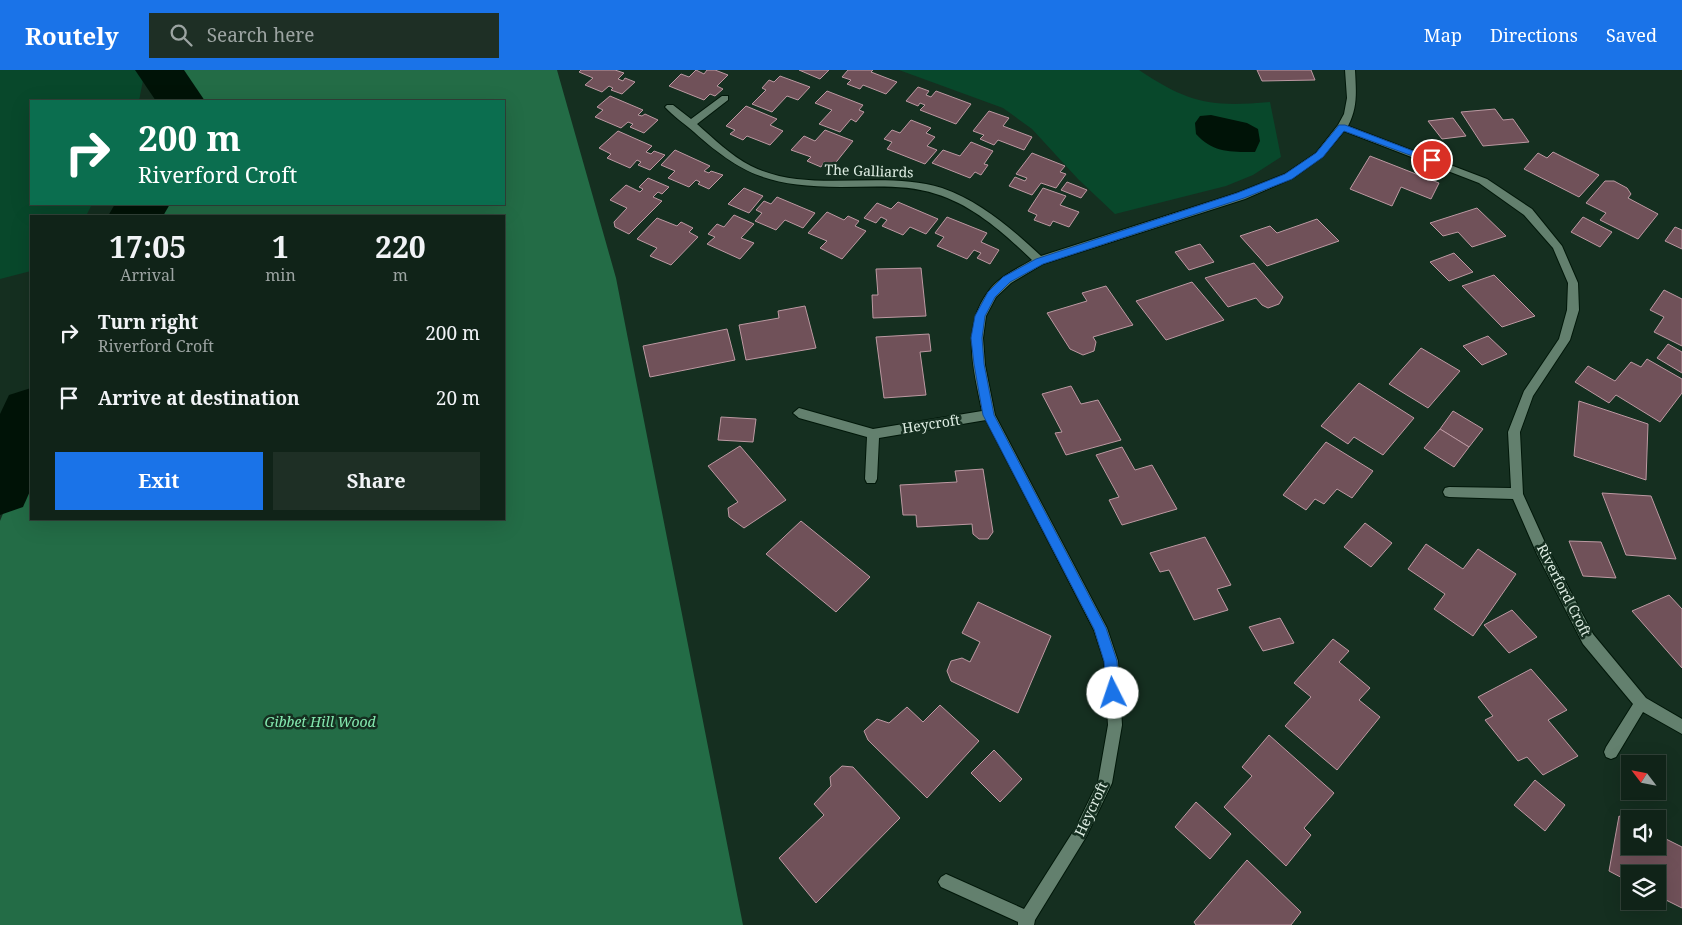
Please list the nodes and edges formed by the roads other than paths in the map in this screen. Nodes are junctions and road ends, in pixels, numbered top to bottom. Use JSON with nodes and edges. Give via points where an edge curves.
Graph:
{"nodes":[{"id":1,"x":1350,"y":70,"type":"edge"},
{"id":2,"x":725,"y":98,"type":"dead end"},
{"id":3,"x":670,"y":106,"type":"dead end"},
{"id":4,"x":692,"y":123,"type":"junction"},
{"id":5,"x":1342,"y":127,"type":"junction"},
{"id":6,"x":1039,"y":262,"type":"junction"},
{"id":7,"x":799,"y":413,"type":"dead end"},
{"id":8,"x":989,"y":415,"type":"junction"},
{"id":9,"x":873,"y":434,"type":"junction"},
{"id":10,"x":871,"y":479,"type":"dead end"},
{"id":11,"x":1449,"y":492,"type":"dead end"},
{"id":12,"x":1517,"y":494,"type":"junction"},
{"id":13,"x":1641,"y":703,"type":"junction"},
{"id":14,"x":1682,"y":727,"type":"edge"},
{"id":15,"x":1610,"y":752,"type":"dead end"},
{"id":16,"x":946,"y":882,"type":"dead end"},
{"id":17,"x":1026,"y":921,"type":"edge"}],
"edges":[{"from":1,"to":5,"type":"street","name":"Heycroft","via":[[1352,98]]},
{"from":2,"to":4,"type":"street"},
{"from":3,"to":4,"type":"street","name":"The Galliards"},
{"from":4,"to":6,"type":"street","name":"The Galliards","via":[[728,156],[760,173],[783,179],[837,184],[924,187],[962,201],[1002,226]]},
{"from":5,"to":6,"type":"street","name":"Heycroft","via":[[1319,155],[1288,176],[1241,196]]},
{"from":5,"to":12,"type":"street","name":"Riverford Croft","via":[[1483,181],[1528,212],[1557,246],[1574,283],[1573,310],[1564,340],[1528,394],[1514,432]]},
{"from":6,"to":8,"type":"street","name":"Heycroft","via":[[1007,280],[992,294],[980,316],[976,338]]},
{"from":7,"to":9,"type":"street","name":"Heycroft"},
{"from":8,"to":9,"type":"street","name":"Heycroft"},
{"from":8,"to":17,"type":"street","name":"Heycroft","via":[[1100,628],[1111,661],[1116,725],[1104,783],[1081,832]]},
{"from":9,"to":10,"type":"street"},
{"from":11,"to":12,"type":"street"},
{"from":12,"to":13,"type":"street","name":"Riverford Croft","via":[[1588,639]]},
{"from":13,"to":14,"type":"street","name":"Riverford Croft"},
{"from":13,"to":15,"type":"street"},
{"from":16,"to":17,"type":"street","name":"Heycroft"}]}
